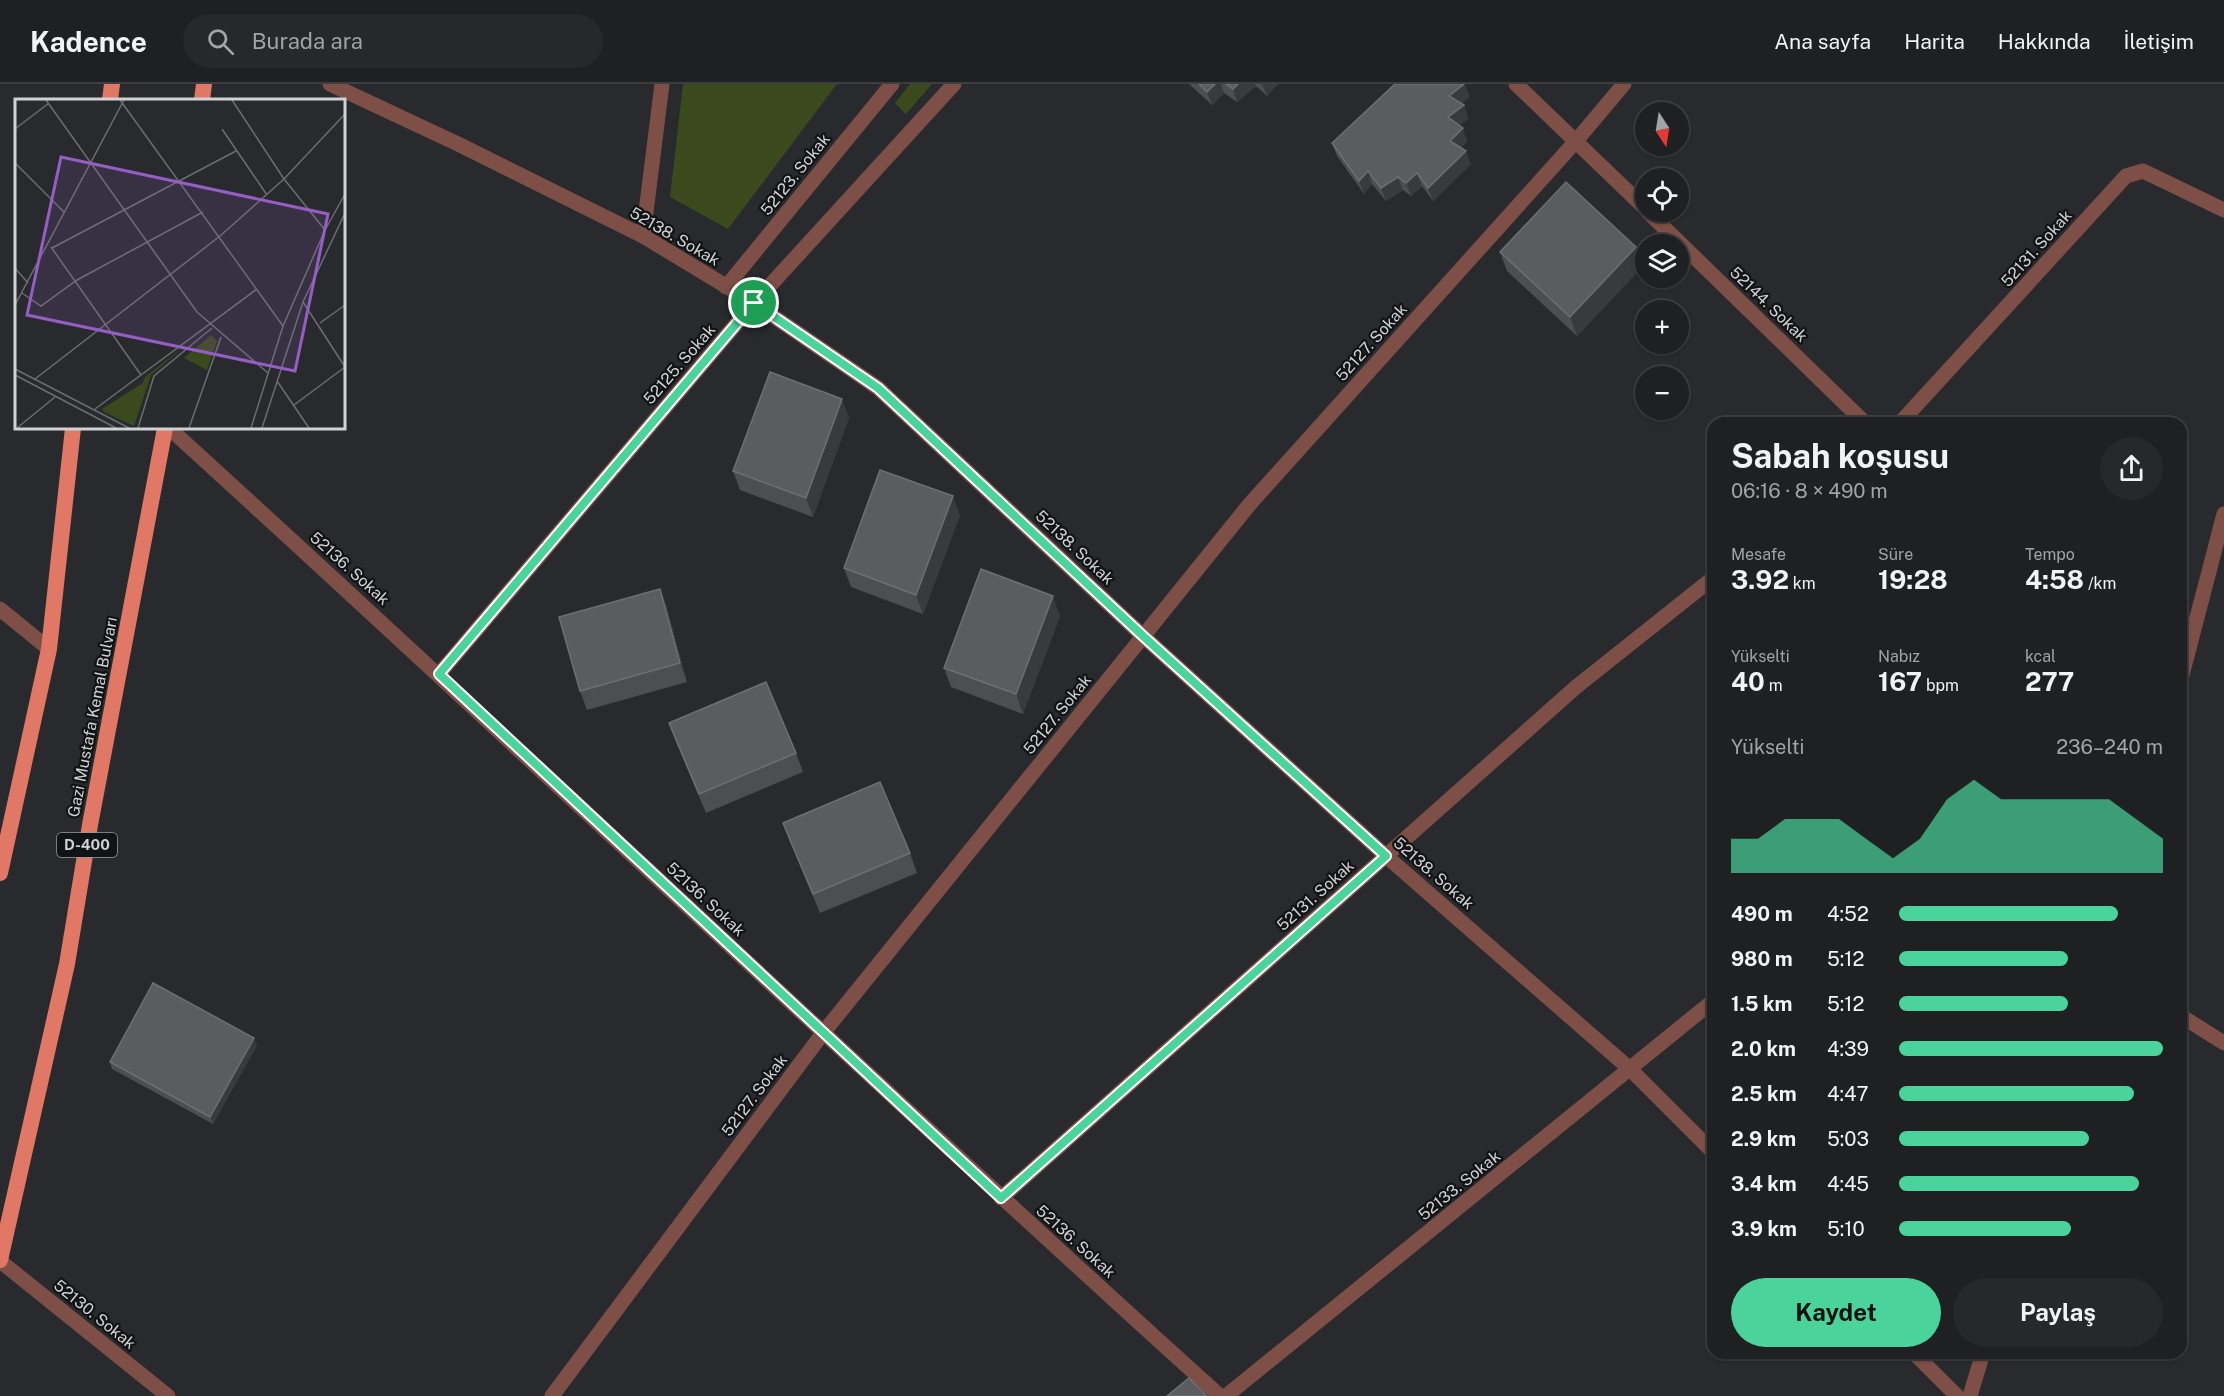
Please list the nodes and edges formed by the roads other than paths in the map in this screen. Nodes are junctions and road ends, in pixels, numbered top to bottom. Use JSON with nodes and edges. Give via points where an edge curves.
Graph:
{"nodes":[{"id":1,"x":112,"y":84,"type":"edge"},
{"id":2,"x":204,"y":84,"type":"edge"},
{"id":3,"x":330,"y":84,"type":"edge"},
{"id":4,"x":662,"y":84,"type":"edge"},
{"id":5,"x":892,"y":84,"type":"edge"},
{"id":6,"x":954,"y":84,"type":"edge"},
{"id":7,"x":1516,"y":84,"type":"edge"},
{"id":8,"x":1624,"y":84,"type":"edge"},
{"id":9,"x":110,"y":99,"type":"edge"},
{"id":10,"x":202,"y":99,"type":"edge"},
{"id":11,"x":1576,"y":141,"type":"junction"},
{"id":12,"x":1635,"y":198,"type":"edge"},
{"id":13,"x":2224,"y":210,"type":"edge"},
{"id":14,"x":1659,"y":222,"type":"edge"},
{"id":15,"x":643,"y":236,"type":"junction"},
{"id":16,"x":726,"y":287,"type":"junction"},
{"id":17,"x":754,"y":303,"type":"junction"},
{"id":18,"x":1859,"y":417,"type":"edge"},
{"id":19,"x":1905,"y":417,"type":"edge"},
{"id":20,"x":73,"y":429,"type":"edge"},
{"id":21,"x":167,"y":429,"type":"edge"},
{"id":22,"x":168,"y":429,"type":"edge"},
{"id":23,"x":2224,"y":514,"type":"edge"},
{"id":24,"x":1707,"y":583,"type":"edge"},
{"id":25,"x":0,"y":609,"type":"edge"},
{"id":26,"x":1143,"y":636,"type":"junction"},
{"id":27,"x":49,"y":649,"type":"junction"},
{"id":28,"x":2187,"y":655,"type":"edge"},
{"id":29,"x":439,"y":674,"type":"junction"},
{"id":30,"x":1386,"y":856,"type":"junction"},
{"id":31,"x":0,"y":873,"type":"edge"},
{"id":32,"x":1707,"y":1006,"type":"edge"},
{"id":33,"x":2187,"y":1020,"type":"edge"},
{"id":34,"x":823,"y":1033,"type":"junction"},
{"id":35,"x":2224,"y":1043,"type":"edge"},
{"id":36,"x":1630,"y":1069,"type":"junction"},
{"id":37,"x":1707,"y":1146,"type":"edge"},
{"id":38,"x":1001,"y":1198,"type":"junction"},
{"id":39,"x":0,"y":1260,"type":"edge"},
{"id":40,"x":1920,"y":1359,"type":"edge"},
{"id":41,"x":1981,"y":1359,"type":"edge"},
{"id":42,"x":168,"y":1396,"type":"edge"},
{"id":43,"x":552,"y":1396,"type":"edge"},
{"id":44,"x":1220,"y":1396,"type":"edge"},
{"id":45,"x":1226,"y":1396,"type":"edge"},
{"id":46,"x":1957,"y":1396,"type":"edge"},
{"id":47,"x":1970,"y":1396,"type":"edge"}],
"edges":[{"from":1,"to":9,"type":"highway"},
{"from":2,"to":10,"type":"highway"},
{"from":3,"to":15,"type":"street","name":"52138. Sokak"},
{"from":4,"to":15,"type":"street"},
{"from":5,"to":16,"type":"street","name":"52123. Sokak"},
{"from":6,"to":17,"type":"street","name":"52125. Sokak"},
{"from":7,"to":11,"type":"street","name":"52144. Sokak"},
{"from":8,"to":11,"type":"street","name":"52127. Sokak"},
{"from":11,"to":12,"type":"street","name":"52144. Sokak"},
{"from":11,"to":26,"type":"street","name":"52127. Sokak","via":[[1249,505]]},
{"from":13,"to":19,"type":"street","name":"52131. Sokak","via":[[2143,171],[2126,176]]},
{"from":14,"to":18,"type":"street","name":"52144. Sokak"},
{"from":15,"to":16,"type":"street","name":"52138. Sokak"},
{"from":16,"to":17,"type":"street","name":"52138. Sokak"},
{"from":17,"to":26,"type":"street","name":"52138. Sokak","via":[[878,388]]},
{"from":17,"to":29,"type":"street","name":"52125. Sokak"},
{"from":20,"to":27,"type":"highway"},
{"from":21,"to":39,"type":"highway","name":"Gazi Mustafa Kemal Bulvarı","number":"D-400","via":[[67,964]]},
{"from":22,"to":29,"type":"street","name":"52136. Sokak"},
{"from":23,"to":28,"type":"street"},
{"from":24,"to":30,"type":"street","name":"52131. Sokak","via":[[1576,687]]},
{"from":25,"to":27,"type":"street"},
{"from":26,"to":30,"type":"street","name":"52138. Sokak"},
{"from":26,"to":34,"type":"street","name":"52127. Sokak"},
{"from":27,"to":31,"type":"highway"},
{"from":29,"to":34,"type":"street","name":"52136. Sokak"},
{"from":30,"to":36,"type":"street","name":"52138. Sokak"},
{"from":30,"to":38,"type":"street","name":"52131. Sokak"},
{"from":32,"to":36,"type":"street","name":"52133. Sokak"},
{"from":33,"to":35,"type":"street"},
{"from":34,"to":38,"type":"street","name":"52136. Sokak"},
{"from":34,"to":43,"type":"street","name":"52127. Sokak"},
{"from":36,"to":37,"type":"street","name":"52138. Sokak"},
{"from":36,"to":45,"type":"street","name":"52133. Sokak"},
{"from":38,"to":44,"type":"street","name":"52136. Sokak"},
{"from":39,"to":42,"type":"street","name":"52130. Sokak"},
{"from":40,"to":46,"type":"street"},
{"from":41,"to":47,"type":"street"}]}
